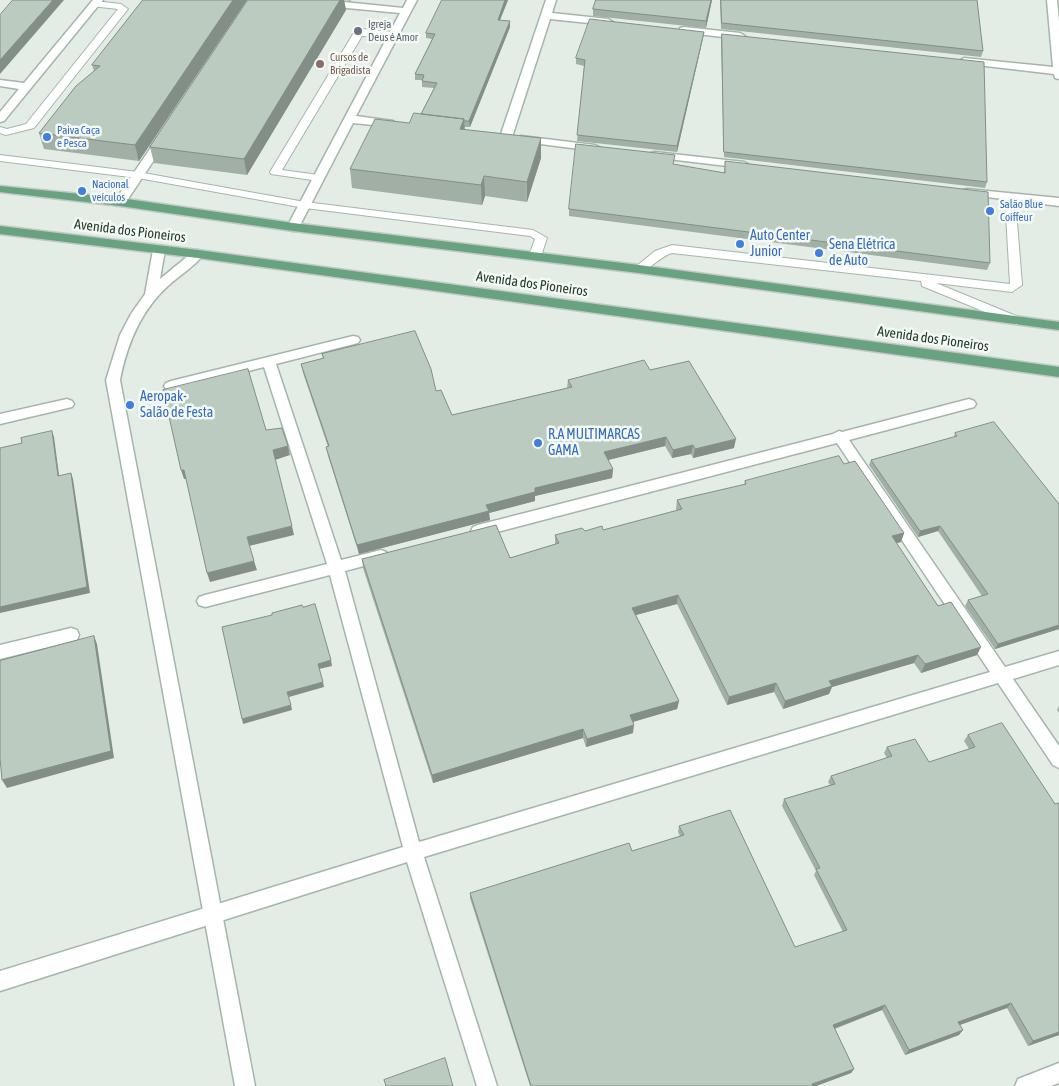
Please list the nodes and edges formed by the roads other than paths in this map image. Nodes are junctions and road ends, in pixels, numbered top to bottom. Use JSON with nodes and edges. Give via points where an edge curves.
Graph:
{"nodes":[{"id":1,"x":294,"y":0,"type":"edge"},
{"id":2,"x":412,"y":0,"type":"edge"},
{"id":3,"x":551,"y":0,"type":"edge"},
{"id":4,"x":1052,"y":0,"type":"edge"},
{"id":5,"x":96,"y":2,"type":"edge"},
{"id":6,"x":406,"y":12,"type":"junction"},
{"id":7,"x":545,"y":15,"type":"junction"},
{"id":8,"x":614,"y":23,"type":"edge"},
{"id":9,"x":674,"y":29,"type":"edge"},
{"id":10,"x":394,"y":35,"type":"junction"},
{"id":11,"x":752,"y":38,"type":"edge"},
{"id":12,"x":950,"y":59,"type":"edge"},
{"id":13,"x":1059,"y":71,"type":"edge"},
{"id":14,"x":1059,"y":76,"type":"edge"},
{"id":15,"x":0,"y":83,"type":"edge"},
{"id":16,"x":27,"y":86,"type":"junction"},
{"id":17,"x":0,"y":119,"type":"edge"},
{"id":18,"x":350,"y":119,"type":"junction"},
{"id":19,"x":408,"y":126,"type":"edge"},
{"id":20,"x":170,"y":128,"type":"edge"},
{"id":21,"x":0,"y":130,"type":"edge"},
{"id":22,"x":604,"y":149,"type":"edge"},
{"id":23,"x":644,"y":154,"type":"edge"},
{"id":24,"x":0,"y":158,"type":"edge"},
{"id":25,"x":753,"y":166,"type":"edge"},
{"id":26,"x":138,"y":175,"type":"junction"},
{"id":27,"x":319,"y":178,"type":"junction"},
{"id":28,"x":0,"y":190,"type":"edge"},
{"id":29,"x":950,"y":190,"type":"edge"},
{"id":30,"x":1010,"y":197,"type":"junction"},
{"id":31,"x":120,"y":202,"type":"junction"},
{"id":32,"x":1059,"y":202,"type":"edge"},
{"id":33,"x":305,"y":204,"type":"junction"},
{"id":34,"x":293,"y":227,"type":"junction"},
{"id":35,"x":0,"y":230,"type":"edge"},
{"id":36,"x":159,"y":250,"type":"junction"},
{"id":37,"x":198,"y":254,"type":"junction"},
{"id":38,"x":535,"y":256,"type":"junction"},
{"id":39,"x":639,"y":269,"type":"junction"},
{"id":40,"x":908,"y":276,"type":"junction"},
{"id":41,"x":151,"y":295,"type":"junction"},
{"id":42,"x":1017,"y":321,"type":"junction"},
{"id":43,"x":1059,"y":326,"type":"edge"},
{"id":44,"x":353,"y":340,"type":"dead end"},
{"id":45,"x":269,"y":363,"type":"junction"},
{"id":46,"x":1059,"y":372,"type":"edge"},
{"id":47,"x":171,"y":386,"type":"edge"},
{"id":48,"x":67,"y":404,"type":"dead end"},
{"id":49,"x":969,"y":404,"type":"dead end"},
{"id":50,"x":0,"y":419,"type":"edge"},
{"id":51,"x":839,"y":436,"type":"junction"},
{"id":52,"x":462,"y":535,"type":"edge"},
{"id":53,"x":394,"y":553,"type":"edge"},
{"id":54,"x":336,"y":568,"type":"junction"},
{"id":55,"x":205,"y":601,"type":"dead end"},
{"id":56,"x":71,"y":635,"type":"dead end"},
{"id":57,"x":0,"y":652,"type":"edge"},
{"id":58,"x":1059,"y":658,"type":"edge"},
{"id":59,"x":1002,"y":676,"type":"junction"},
{"id":60,"x":1059,"y":760,"type":"edge"},
{"id":61,"x":414,"y":852,"type":"junction"},
{"id":62,"x":214,"y":914,"type":"junction"},
{"id":63,"x":0,"y":980,"type":"edge"},
{"id":64,"x":1059,"y":1073,"type":"edge"},
{"id":65,"x":245,"y":1086,"type":"edge"},
{"id":66,"x":486,"y":1086,"type":"edge"},
{"id":67,"x":1024,"y":1086,"type":"edge"}],
"edges":[{"from":1,"to":6,"type":"street"},
{"from":2,"to":6,"type":"street"},
{"from":3,"to":7,"type":"street"},
{"from":4,"to":13,"type":"street"},
{"from":5,"to":16,"type":"street"},
{"from":5,"to":21,"type":"lane","via":[[123,9],[30,126],[6,132]]},
{"from":6,"to":10,"type":"street"},
{"from":7,"to":8,"type":"street"},
{"from":7,"to":22,"type":"street","via":[[501,136]]},
{"from":9,"to":11,"type":"street"},
{"from":10,"to":18,"type":"street"},
{"from":10,"to":27,"type":"lane","via":[[358,34],[275,172]]},
{"from":12,"to":13,"type":"street"},
{"from":13,"to":14,"type":"street"},
{"from":15,"to":16,"type":"street"},
{"from":16,"to":17,"type":"street"},
{"from":18,"to":19,"type":"street"},
{"from":18,"to":27,"type":"street"},
{"from":20,"to":26,"type":"street"},
{"from":23,"to":25,"type":"street"},
{"from":24,"to":26,"type":"lane"},
{"from":26,"to":31,"type":"street"},
{"from":26,"to":33,"type":"lane"},
{"from":27,"to":33,"type":"street"},
{"from":28,"to":31,"type":"main road","name":"Avenida dos Pioneiros"},
{"from":29,"to":30,"type":"street"},
{"from":30,"to":32,"type":"street"},
{"from":30,"to":40,"type":"lane","via":[[1014,287]]},
{"from":31,"to":34,"type":"main road","name":"Avenida dos Pioneiros"},
{"from":33,"to":34,"type":"street"},
{"from":33,"to":38,"type":"lane","via":[[532,233],[541,238]]},
{"from":34,"to":38,"type":"main road","name":"Avenida dos Pioneiros"},
{"from":35,"to":36,"type":"main road","name":"Avenida dos Pioneiros"},
{"from":36,"to":37,"type":"main road","name":"Avenida dos Pioneiros"},
{"from":36,"to":41,"type":"street"},
{"from":37,"to":41,"type":"street"},
{"from":37,"to":46,"type":"main road","name":"Avenida dos Pioneiros"},
{"from":38,"to":39,"type":"main road","name":"Avenida dos Pioneiros"},
{"from":39,"to":40,"type":"lane","via":[[659,253],[672,249]]},
{"from":39,"to":42,"type":"main road","name":"Avenida dos Pioneiros"},
{"from":40,"to":42,"type":"lane"},
{"from":41,"to":62,"type":"street","via":[[126,335],[113,380]]},
{"from":42,"to":43,"type":"main road","name":"Avenida dos Pioneiros"},
{"from":44,"to":45,"type":"street"},
{"from":45,"to":47,"type":"street"},
{"from":45,"to":54,"type":"street"},
{"from":48,"to":50,"type":"street"},
{"from":49,"to":51,"type":"street"},
{"from":51,"to":52,"type":"street"},
{"from":51,"to":59,"type":"street"},
{"from":53,"to":54,"type":"street"},
{"from":54,"to":55,"type":"street"},
{"from":54,"to":61,"type":"street"},
{"from":56,"to":57,"type":"street"},
{"from":58,"to":59,"type":"street"},
{"from":59,"to":60,"type":"street"},
{"from":59,"to":61,"type":"street"},
{"from":61,"to":62,"type":"street"},
{"from":61,"to":66,"type":"street"},
{"from":62,"to":63,"type":"street"},
{"from":62,"to":65,"type":"street"},
{"from":64,"to":67,"type":"street"}]}
